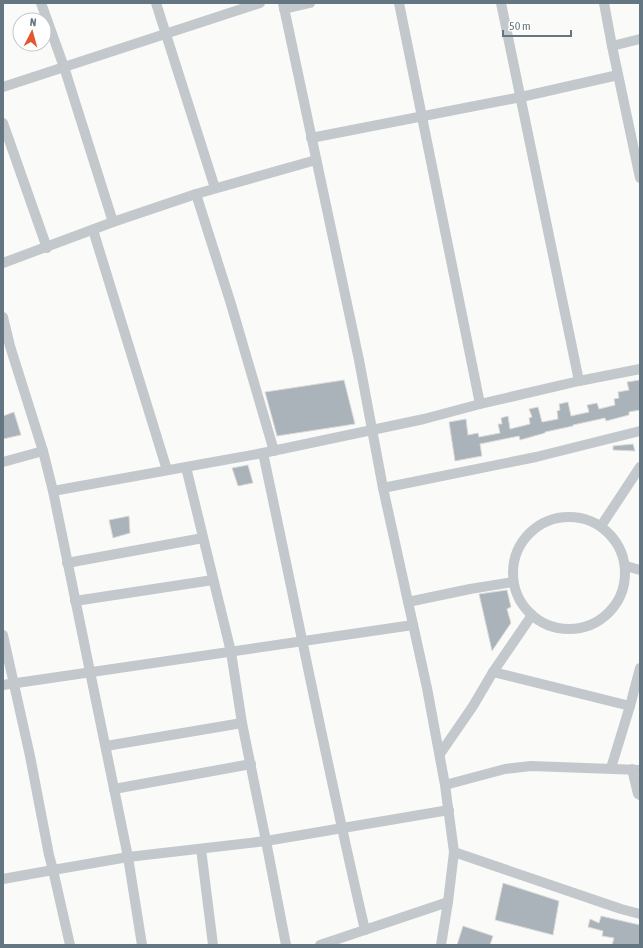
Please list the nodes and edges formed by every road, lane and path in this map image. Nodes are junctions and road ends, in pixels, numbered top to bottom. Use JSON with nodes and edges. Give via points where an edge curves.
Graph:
{"nodes":[{"id":1,"x":41,"y":3,"type":"edge"},
{"id":2,"x":156,"y":3,"type":"edge"},
{"id":3,"x":260,"y":3,"type":"edge"},
{"id":4,"x":310,"y":3,"type":"edge"},
{"id":5,"x":399,"y":3,"type":"edge"},
{"id":6,"x":501,"y":3,"type":"edge"},
{"id":7,"x":604,"y":3,"type":"edge"},
{"id":8,"x":284,"y":6,"type":"edge"},
{"id":9,"x":167,"y":34,"type":"junction"},
{"id":10,"x":640,"y":39,"type":"edge"},
{"id":11,"x":612,"y":46,"type":"junction"},
{"id":12,"x":64,"y":67,"type":"junction"},
{"id":13,"x":618,"y":75,"type":"junction"},
{"id":14,"x":3,"y":87,"type":"edge"},
{"id":15,"x":521,"y":97,"type":"junction"},
{"id":16,"x":421,"y":116,"type":"junction"},
{"id":17,"x":3,"y":123,"type":"edge"},
{"id":18,"x":311,"y":138,"type":"junction"},
{"id":19,"x":316,"y":160,"type":"junction"},
{"id":20,"x":640,"y":178,"type":"edge"},
{"id":21,"x":216,"y":188,"type":"junction"},
{"id":22,"x":196,"y":194,"type":"junction"},
{"id":23,"x":113,"y":222,"type":"junction"},
{"id":24,"x":93,"y":230,"type":"junction"},
{"id":25,"x":47,"y":248,"type":"junction"},
{"id":26,"x":3,"y":263,"type":"edge"},
{"id":27,"x":3,"y":317,"type":"edge"},
{"id":28,"x":7,"y":347,"type":"edge"},
{"id":29,"x":640,"y":369,"type":"edge"},
{"id":30,"x":579,"y":381,"type":"junction"},
{"id":31,"x":480,"y":404,"type":"junction"},
{"id":32,"x":371,"y":429,"type":"junction"},
{"id":33,"x":640,"y":431,"type":"edge"},
{"id":34,"x":43,"y":451,"type":"junction"},
{"id":35,"x":274,"y":451,"type":"junction"},
{"id":36,"x":263,"y":453,"type":"junction"},
{"id":37,"x":3,"y":462,"type":"edge"},
{"id":38,"x":186,"y":467,"type":"junction"},
{"id":39,"x":640,"y":467,"type":"edge"},
{"id":40,"x":167,"y":470,"type":"junction"},
{"id":41,"x":383,"y":488,"type":"junction"},
{"id":42,"x":53,"y":491,"type":"junction"},
{"id":43,"x":601,"y":526,"type":"junction"},
{"id":44,"x":203,"y":538,"type":"junction"},
{"id":45,"x":67,"y":563,"type":"junction"},
{"id":46,"x":626,"y":566,"type":"junction"},
{"id":47,"x":640,"y":570,"type":"edge"},
{"id":48,"x":213,"y":580,"type":"junction"},
{"id":49,"x":513,"y":582,"type":"junction"},
{"id":50,"x":75,"y":601,"type":"junction"},
{"id":51,"x":408,"y":602,"type":"junction"},
{"id":52,"x":532,"y":615,"type":"junction"},
{"id":53,"x":413,"y":625,"type":"junction"},
{"id":54,"x":3,"y":635,"type":"edge"},
{"id":55,"x":304,"y":642,"type":"junction"},
{"id":56,"x":230,"y":652,"type":"junction"},
{"id":57,"x":640,"y":668,"type":"edge"},
{"id":58,"x":91,"y":672,"type":"junction"},
{"id":59,"x":493,"y":672,"type":"junction"},
{"id":60,"x":14,"y":683,"type":"junction"},
{"id":61,"x":3,"y":685,"type":"edge"},
{"id":62,"x":630,"y":706,"type":"junction"},
{"id":63,"x":242,"y":723,"type":"junction"},
{"id":64,"x":106,"y":746,"type":"junction"},
{"id":65,"x":440,"y":754,"type":"junction"},
{"id":66,"x":251,"y":764,"type":"junction"},
{"id":67,"x":611,"y":768,"type":"junction"},
{"id":68,"x":636,"y":770,"type":"edge"},
{"id":69,"x":445,"y":785,"type":"junction"},
{"id":70,"x":114,"y":788,"type":"junction"},
{"id":71,"x":640,"y":795,"type":"edge"},
{"id":72,"x":449,"y":810,"type":"junction"},
{"id":73,"x":341,"y":828,"type":"junction"},
{"id":74,"x":266,"y":841,"type":"junction"},
{"id":75,"x":201,"y":849,"type":"junction"},
{"id":76,"x":454,"y":852,"type":"junction"},
{"id":77,"x":128,"y":857,"type":"junction"},
{"id":78,"x":53,"y":870,"type":"junction"},
{"id":79,"x":3,"y":879,"type":"edge"},
{"id":80,"x":448,"y":902,"type":"junction"},
{"id":81,"x":640,"y":914,"type":"edge"},
{"id":82,"x":365,"y":930,"type":"junction"},
{"id":83,"x":70,"y":945,"type":"edge"},
{"id":84,"x":142,"y":945,"type":"edge"},
{"id":85,"x":213,"y":945,"type":"edge"},
{"id":86,"x":286,"y":945,"type":"edge"},
{"id":87,"x":320,"y":945,"type":"edge"},
{"id":88,"x":440,"y":945,"type":"edge"}],
"edges":[{"from":1,"to":12,"type":"street"},
{"from":2,"to":9,"type":"street"},
{"from":3,"to":9,"type":"street"},
{"from":4,"to":8,"type":"street"},
{"from":5,"to":16,"type":"street"},
{"from":6,"to":15,"type":"street"},
{"from":7,"to":11,"type":"street"},
{"from":8,"to":18,"type":"street"},
{"from":9,"to":12,"type":"street"},
{"from":9,"to":21,"type":"street"},
{"from":10,"to":11,"type":"street"},
{"from":11,"to":13,"type":"street"},
{"from":12,"to":14,"type":"street"},
{"from":12,"to":23,"type":"street"},
{"from":13,"to":15,"type":"street"},
{"from":13,"to":20,"type":"street"},
{"from":15,"to":16,"type":"street"},
{"from":15,"to":30,"type":"street"},
{"from":16,"to":18,"type":"street"},
{"from":16,"to":31,"type":"street"},
{"from":17,"to":25,"type":"street"},
{"from":18,"to":19,"type":"street"},
{"from":19,"to":21,"type":"street"},
{"from":19,"to":32,"type":"street","via":[[359,360]]},
{"from":21,"to":22,"type":"street"},
{"from":22,"to":23,"type":"street"},
{"from":22,"to":35,"type":"street"},
{"from":23,"to":24,"type":"street"},
{"from":24,"to":25,"type":"street"},
{"from":24,"to":40,"type":"street"},
{"from":25,"to":26,"type":"street"},
{"from":27,"to":28,"type":"street"},
{"from":28,"to":34,"type":"street"},
{"from":29,"to":30,"type":"street"},
{"from":30,"to":31,"type":"street"},
{"from":31,"to":32,"type":"street","via":[[424,419]]},
{"from":32,"to":35,"type":"street"},
{"from":32,"to":41,"type":"street"},
{"from":33,"to":41,"type":"street","via":[[536,457]]},
{"from":34,"to":37,"type":"street"},
{"from":34,"to":42,"type":"street"},
{"from":35,"to":36,"type":"street"},
{"from":36,"to":38,"type":"street"},
{"from":36,"to":55,"type":"street"},
{"from":38,"to":40,"type":"street"},
{"from":38,"to":44,"type":"street"},
{"from":39,"to":43,"type":"street"},
{"from":40,"to":42,"type":"street"},
{"from":41,"to":51,"type":"street"},
{"from":42,"to":45,"type":"street"},
{"from":43,"to":46,"type":"street","via":[[618,543]]},
{"from":43,"to":49,"type":"street","via":[[588,519],[573,516],[559,517],[532,530],[516,554]]},
{"from":44,"to":45,"type":"street"},
{"from":44,"to":48,"type":"street"},
{"from":45,"to":50,"type":"street"},
{"from":46,"to":47,"type":"street"},
{"from":46,"to":52,"type":"street","via":[[626,583],[620,599],[610,613],[596,623],[580,628],[563,629],[547,625]]},
{"from":48,"to":50,"type":"street"},
{"from":48,"to":56,"type":"street"},
{"from":49,"to":51,"type":"street"},
{"from":49,"to":52,"type":"street","via":[[523,606]]},
{"from":50,"to":58,"type":"street"},
{"from":51,"to":53,"type":"street"},
{"from":52,"to":59,"type":"street"},
{"from":53,"to":55,"type":"street"},
{"from":53,"to":65,"type":"street"},
{"from":54,"to":60,"type":"street"},
{"from":55,"to":56,"type":"street"},
{"from":55,"to":73,"type":"street"},
{"from":56,"to":58,"type":"street"},
{"from":56,"to":63,"type":"street"},
{"from":57,"to":62,"type":"street"},
{"from":58,"to":60,"type":"street"},
{"from":58,"to":64,"type":"street"},
{"from":59,"to":62,"type":"street"},
{"from":59,"to":65,"type":"street"},
{"from":60,"to":61,"type":"street"},
{"from":60,"to":78,"type":"street"},
{"from":62,"to":67,"type":"street"},
{"from":63,"to":64,"type":"street"},
{"from":63,"to":66,"type":"street"},
{"from":64,"to":70,"type":"street"},
{"from":65,"to":69,"type":"street"},
{"from":66,"to":70,"type":"street"},
{"from":66,"to":74,"type":"street"},
{"from":67,"to":68,"type":"street"},
{"from":67,"to":69,"type":"street","via":[[531,766],[505,769]]},
{"from":68,"to":71,"type":"street"},
{"from":69,"to":72,"type":"street"},
{"from":70,"to":77,"type":"street"},
{"from":72,"to":73,"type":"street"},
{"from":72,"to":76,"type":"street"},
{"from":73,"to":74,"type":"street"},
{"from":73,"to":82,"type":"street"},
{"from":74,"to":75,"type":"street"},
{"from":74,"to":86,"type":"street"},
{"from":75,"to":77,"type":"street"},
{"from":75,"to":85,"type":"street"},
{"from":76,"to":80,"type":"street"},
{"from":76,"to":81,"type":"street"},
{"from":77,"to":78,"type":"street"},
{"from":77,"to":84,"type":"street"},
{"from":78,"to":79,"type":"street"},
{"from":78,"to":83,"type":"street"},
{"from":80,"to":82,"type":"street"},
{"from":80,"to":88,"type":"street"},
{"from":82,"to":87,"type":"street"}]}
